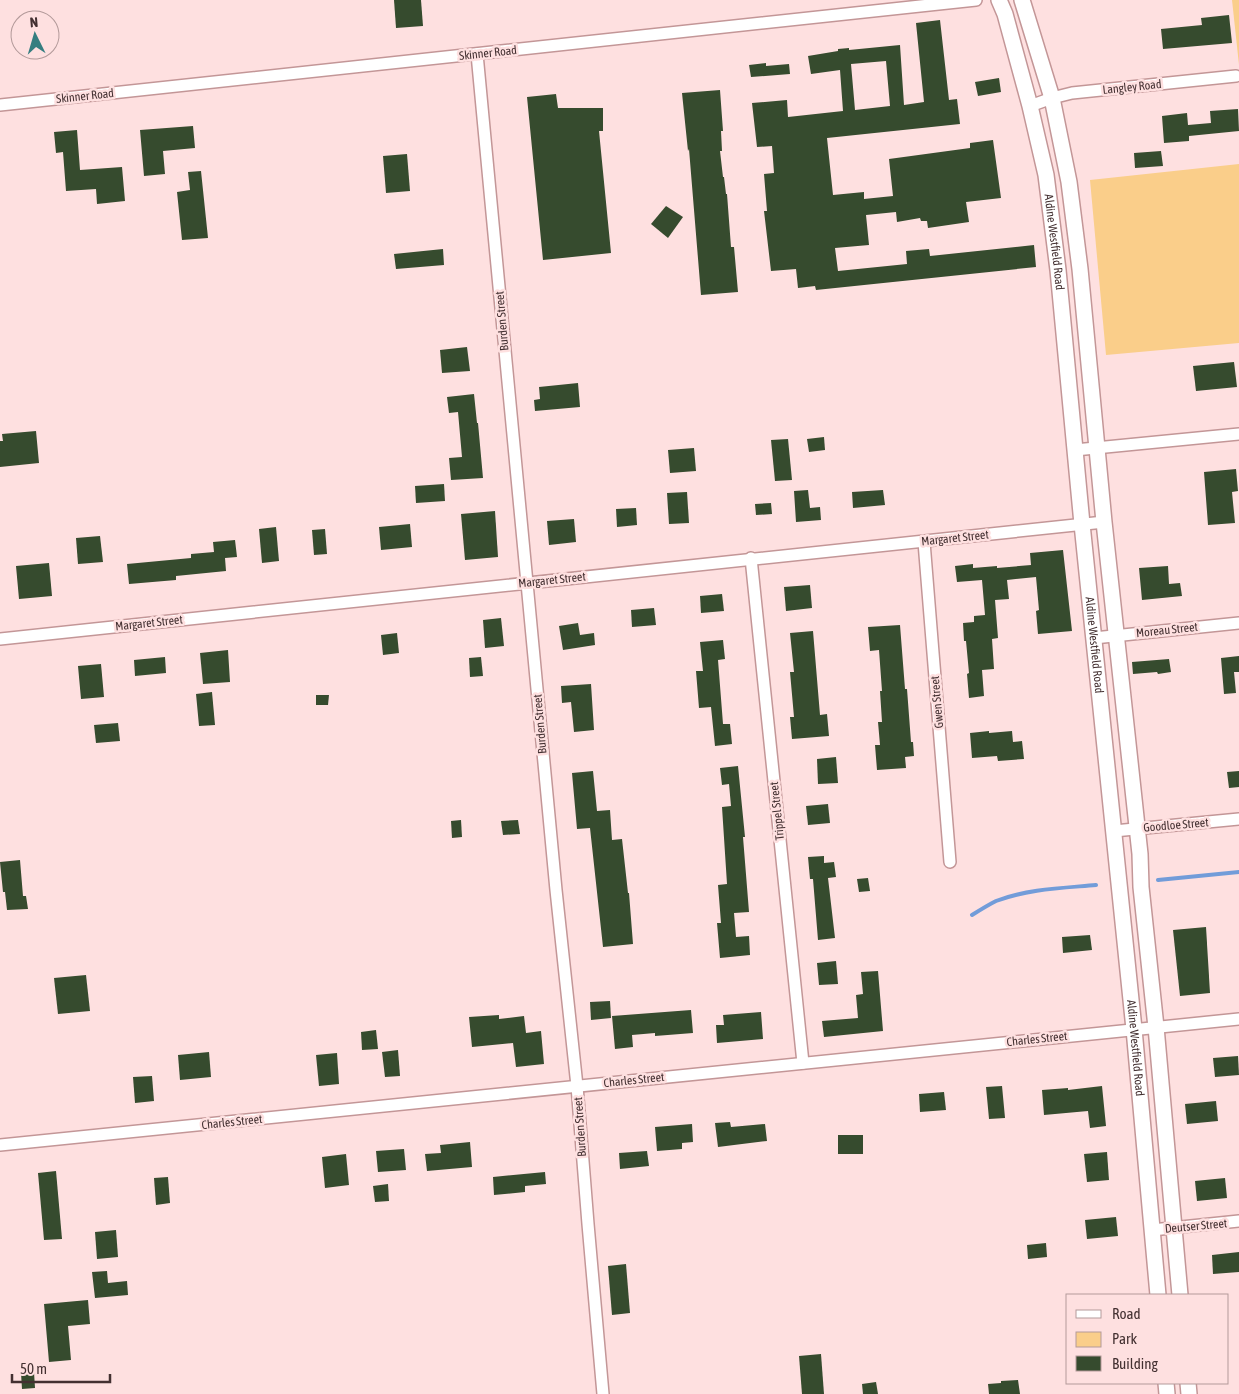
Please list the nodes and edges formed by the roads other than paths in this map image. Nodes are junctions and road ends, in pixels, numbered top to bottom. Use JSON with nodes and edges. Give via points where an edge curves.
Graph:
{"nodes":[{"id":1,"x":976,"y":0,"type":"edge"},
{"id":2,"x":999,"y":0,"type":"edge"},
{"id":3,"x":1022,"y":0,"type":"edge"},
{"id":4,"x":477,"y":54,"type":"junction"},
{"id":5,"x":1039,"y":54,"type":"junction"},
{"id":6,"x":1018,"y":60,"type":"junction"},
{"id":7,"x":1236,"y":76,"type":"dead end"},
{"id":8,"x":1052,"y":98,"type":"junction"},
{"id":9,"x":0,"y":105,"type":"edge"},
{"id":10,"x":1030,"y":106,"type":"junction"},
{"id":11,"x":1080,"y":269,"type":"junction"},
{"id":12,"x":1058,"y":270,"type":"junction"},
{"id":13,"x":1239,"y":434,"type":"edge"},
{"id":14,"x":1097,"y":447,"type":"junction"},
{"id":15,"x":1075,"y":450,"type":"junction"},
{"id":16,"x":1104,"y":522,"type":"junction"},
{"id":17,"x":1082,"y":524,"type":"junction"},
{"id":18,"x":924,"y":542,"type":"junction"},
{"id":19,"x":751,"y":558,"type":"junction"},
{"id":20,"x":526,"y":583,"type":"junction"},
{"id":21,"x":1239,"y":623,"type":"edge"},
{"id":22,"x":1116,"y":635,"type":"junction"},
{"id":23,"x":1094,"y":638,"type":"junction"},
{"id":24,"x":0,"y":639,"type":"edge"},
{"id":25,"x":1239,"y":819,"type":"edge"},
{"id":26,"x":1136,"y":828,"type":"junction"},
{"id":27,"x":1114,"y":831,"type":"junction"},
{"id":28,"x":950,"y":862,"type":"dead end"},
{"id":29,"x":1239,"y":1018,"type":"edge"},
{"id":30,"x":1156,"y":1027,"type":"junction"},
{"id":31,"x":1134,"y":1029,"type":"junction"},
{"id":32,"x":803,"y":1063,"type":"junction"},
{"id":33,"x":577,"y":1086,"type":"junction"},
{"id":34,"x":0,"y":1145,"type":"edge"},
{"id":35,"x":1239,"y":1221,"type":"edge"},
{"id":36,"x":1174,"y":1227,"type":"junction"},
{"id":37,"x":1152,"y":1230,"type":"junction"},
{"id":38,"x":1158,"y":1294,"type":"edge"},
{"id":39,"x":1180,"y":1294,"type":"edge"},
{"id":40,"x":603,"y":1394,"type":"edge"}],
"edges":[{"from":1,"to":4,"type":"street","name":"Skinner Road"},
{"from":2,"to":6,"type":"main road","name":"Aldine Westfield Road"},
{"from":3,"to":5,"type":"main road","name":"Aldine Westfield Road"},
{"from":4,"to":9,"type":"street","name":"Skinner Road"},
{"from":4,"to":20,"type":"street","name":"Burden Street"},
{"from":5,"to":6,"type":"main road"},
{"from":5,"to":8,"type":"main road","name":"Aldine Westfield Road"},
{"from":6,"to":10,"type":"main road","name":"Aldine Westfield Road"},
{"from":7,"to":8,"type":"street","name":"Langley Road","via":[[1072,93]]},
{"from":8,"to":10,"type":"street","name":"Langley Road"},
{"from":8,"to":11,"type":"main road","name":"Aldine Westfield Road","via":[[1067,171]]},
{"from":10,"to":12,"type":"main road","name":"Aldine Westfield Road","via":[[1046,175]]},
{"from":11,"to":12,"type":"main road"},
{"from":11,"to":14,"type":"main road","name":"Aldine Westfield Road"},
{"from":12,"to":15,"type":"main road","name":"Aldine Westfield Road"},
{"from":13,"to":14,"type":"street"},
{"from":14,"to":15,"type":"street"},
{"from":14,"to":16,"type":"main road","name":"Aldine Westfield Road"},
{"from":15,"to":17,"type":"main road","name":"Aldine Westfield Road"},
{"from":16,"to":17,"type":"street","name":"Margaret Street"},
{"from":16,"to":22,"type":"main road","name":"Aldine Westfield Road"},
{"from":17,"to":18,"type":"street","name":"Margaret Street"},
{"from":17,"to":23,"type":"main road","name":"Aldine Westfield Road"},
{"from":18,"to":19,"type":"street","name":"Margaret Street"},
{"from":18,"to":28,"type":"street","name":"Gwen Street"},
{"from":19,"to":20,"type":"street","name":"Margaret Street"},
{"from":19,"to":32,"type":"street","name":"Trippel Street"},
{"from":20,"to":24,"type":"street","name":"Margaret Street"},
{"from":20,"to":33,"type":"street","name":"Burden Street"},
{"from":21,"to":22,"type":"street","name":"Moreau Street"},
{"from":22,"to":23,"type":"street","name":"Moreau Street"},
{"from":22,"to":26,"type":"main road","name":"Aldine Westfield Road"},
{"from":23,"to":27,"type":"main road","name":"Aldine Westfield Road"},
{"from":25,"to":26,"type":"street","name":"Goodloe Street"},
{"from":26,"to":27,"type":"street","name":"Goodloe Street"},
{"from":26,"to":30,"type":"main road","name":"Aldine Westfield Road"},
{"from":27,"to":31,"type":"main road","name":"Aldine Westfield Road"},
{"from":29,"to":30,"type":"street","name":"Charles Street"},
{"from":30,"to":31,"type":"street","name":"Charles Street"},
{"from":30,"to":36,"type":"main road","name":"Aldine Westfield Road"},
{"from":31,"to":32,"type":"street","name":"Charles Street"},
{"from":31,"to":37,"type":"main road","name":"Aldine Westfield Road"},
{"from":32,"to":33,"type":"street","name":"Charles Street"},
{"from":33,"to":34,"type":"street","name":"Charles Street"},
{"from":33,"to":40,"type":"street","name":"Burden Street"},
{"from":35,"to":36,"type":"street","name":"Deutser Street"},
{"from":36,"to":37,"type":"street","name":"Deutser Street"},
{"from":36,"to":39,"type":"main road","name":"Aldine Westfield Road"},
{"from":37,"to":38,"type":"main road","name":"Aldine Westfield Road"}]}
